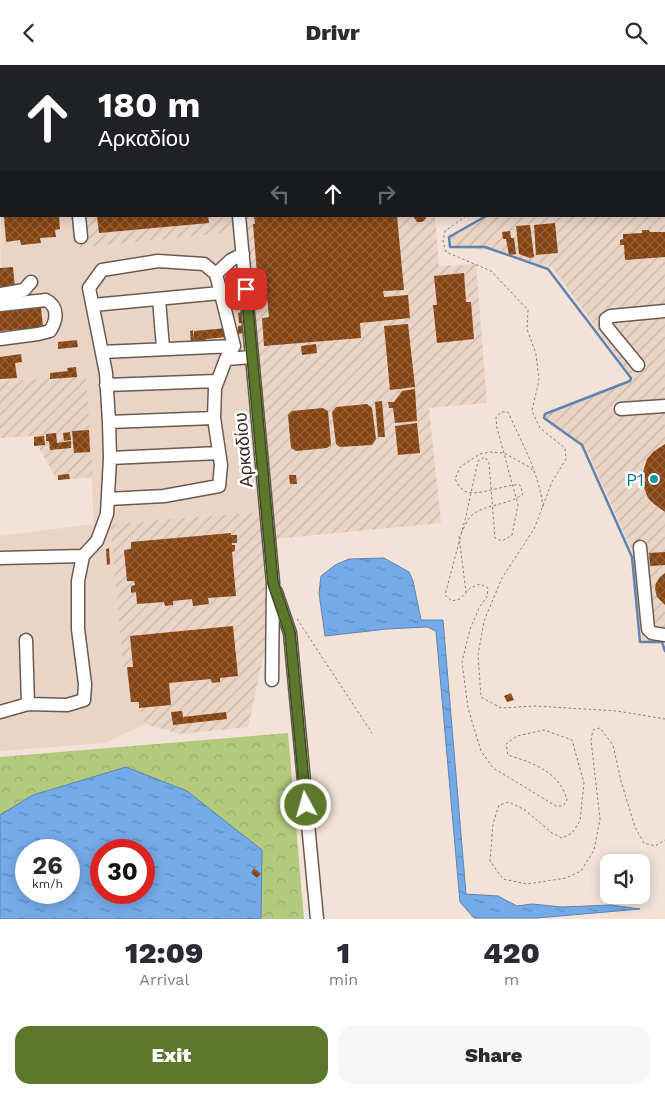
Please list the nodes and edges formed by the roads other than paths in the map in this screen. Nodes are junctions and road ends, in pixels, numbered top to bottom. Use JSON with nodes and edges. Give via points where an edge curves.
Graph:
{"nodes":[{"id":1,"x":79,"y":217,"type":"edge"},
{"id":2,"x":239,"y":217,"type":"edge"},
{"id":3,"x":81,"y":237,"type":"dead end"},
{"id":4,"x":243,"y":255,"type":"junction"},
{"id":5,"x":216,"y":274,"type":"junction"},
{"id":6,"x":31,"y":282,"type":"dead end"},
{"id":7,"x":220,"y":293,"type":"junction"},
{"id":8,"x":0,"y":294,"type":"edge"},
{"id":9,"x":159,"y":299,"type":"junction"},
{"id":10,"x":0,"y":305,"type":"edge"},
{"id":11,"x":93,"y":305,"type":"junction"},
{"id":12,"x":665,"y":311,"type":"edge"},
{"id":13,"x":0,"y":339,"type":"edge"},
{"id":14,"x":234,"y":346,"type":"junction"},
{"id":15,"x":163,"y":348,"type":"junction"},
{"id":16,"x":102,"y":352,"type":"junction"},
{"id":17,"x":252,"y":357,"type":"junction"},
{"id":18,"x":226,"y":359,"type":"junction"},
{"id":19,"x":638,"y":365,"type":"dead end"},
{"id":20,"x":217,"y":381,"type":"junction"},
{"id":21,"x":106,"y":385,"type":"junction"},
{"id":22,"x":665,"y":405,"type":"edge"},
{"id":23,"x":621,"y":409,"type":"dead end"},
{"id":24,"x":214,"y":418,"type":"junction"},
{"id":25,"x":109,"y":422,"type":"junction"},
{"id":26,"x":219,"y":453,"type":"junction"},
{"id":27,"x":110,"y":458,"type":"junction"},
{"id":28,"x":108,"y":499,"type":"junction"},
{"id":29,"x":640,"y":547,"type":"dead end"},
{"id":30,"x":83,"y":556,"type":"junction"},
{"id":31,"x":0,"y":558,"type":"edge"},
{"id":32,"x":273,"y":583,"type":"junction"},
{"id":33,"x":665,"y":635,"type":"edge"},
{"id":34,"x":26,"y":640,"type":"dead end"},
{"id":35,"x":272,"y":680,"type":"dead end"},
{"id":36,"x":28,"y":704,"type":"junction"},
{"id":37,"x":0,"y":712,"type":"edge"},
{"id":38,"x":317,"y":919,"type":"edge"}],
"edges":[{"from":1,"to":3,"type":"street"},
{"from":2,"to":4,"type":"street","name":"Αρκαδίου"},
{"from":4,"to":5,"type":"street","via":[[231,260]]},
{"from":4,"to":17,"type":"street","name":"Αρκαδίου"},
{"from":5,"to":7,"type":"street"},
{"from":5,"to":11,"type":"street","via":[[204,264],[158,261],[102,270],[89,288]]},
{"from":6,"to":8,"type":"street","via":[[24,290]]},
{"from":7,"to":9,"type":"street"},
{"from":7,"to":14,"type":"street"},
{"from":9,"to":11,"type":"street"},
{"from":9,"to":15,"type":"street"},
{"from":10,"to":13,"type":"street","via":[[46,300],[52,303],[56,321],[50,331]]},
{"from":11,"to":16,"type":"street"},
{"from":12,"to":19,"type":"street","via":[[611,315],[606,319],[606,325]]},
{"from":14,"to":15,"type":"street"},
{"from":14,"to":18,"type":"street"},
{"from":15,"to":16,"type":"street"},
{"from":16,"to":21,"type":"street"},
{"from":17,"to":18,"type":"street"},
{"from":17,"to":32,"type":"street","name":"Αρκαδίου"},
{"from":18,"to":20,"type":"street"},
{"from":20,"to":21,"type":"street"},
{"from":20,"to":24,"type":"street"},
{"from":21,"to":25,"type":"street"},
{"from":22,"to":23,"type":"street"},
{"from":24,"to":25,"type":"street"},
{"from":24,"to":26,"type":"street"},
{"from":25,"to":27,"type":"street"},
{"from":26,"to":27,"type":"street"},
{"from":26,"to":28,"type":"street","via":[[219,486],[164,496]]},
{"from":27,"to":28,"type":"street"},
{"from":28,"to":30,"type":"street","via":[[107,514],[97,541]]},
{"from":29,"to":33,"type":"street","via":[[648,629]]},
{"from":30,"to":31,"type":"street"},
{"from":30,"to":36,"type":"street","via":[[78,581],[78,629],[84,700],[67,705]]},
{"from":32,"to":35,"type":"street","name":"Αρκαδίου"},
{"from":32,"to":38,"type":"street","via":[[290,633]]},
{"from":34,"to":36,"type":"street"},
{"from":36,"to":37,"type":"street"}]}
